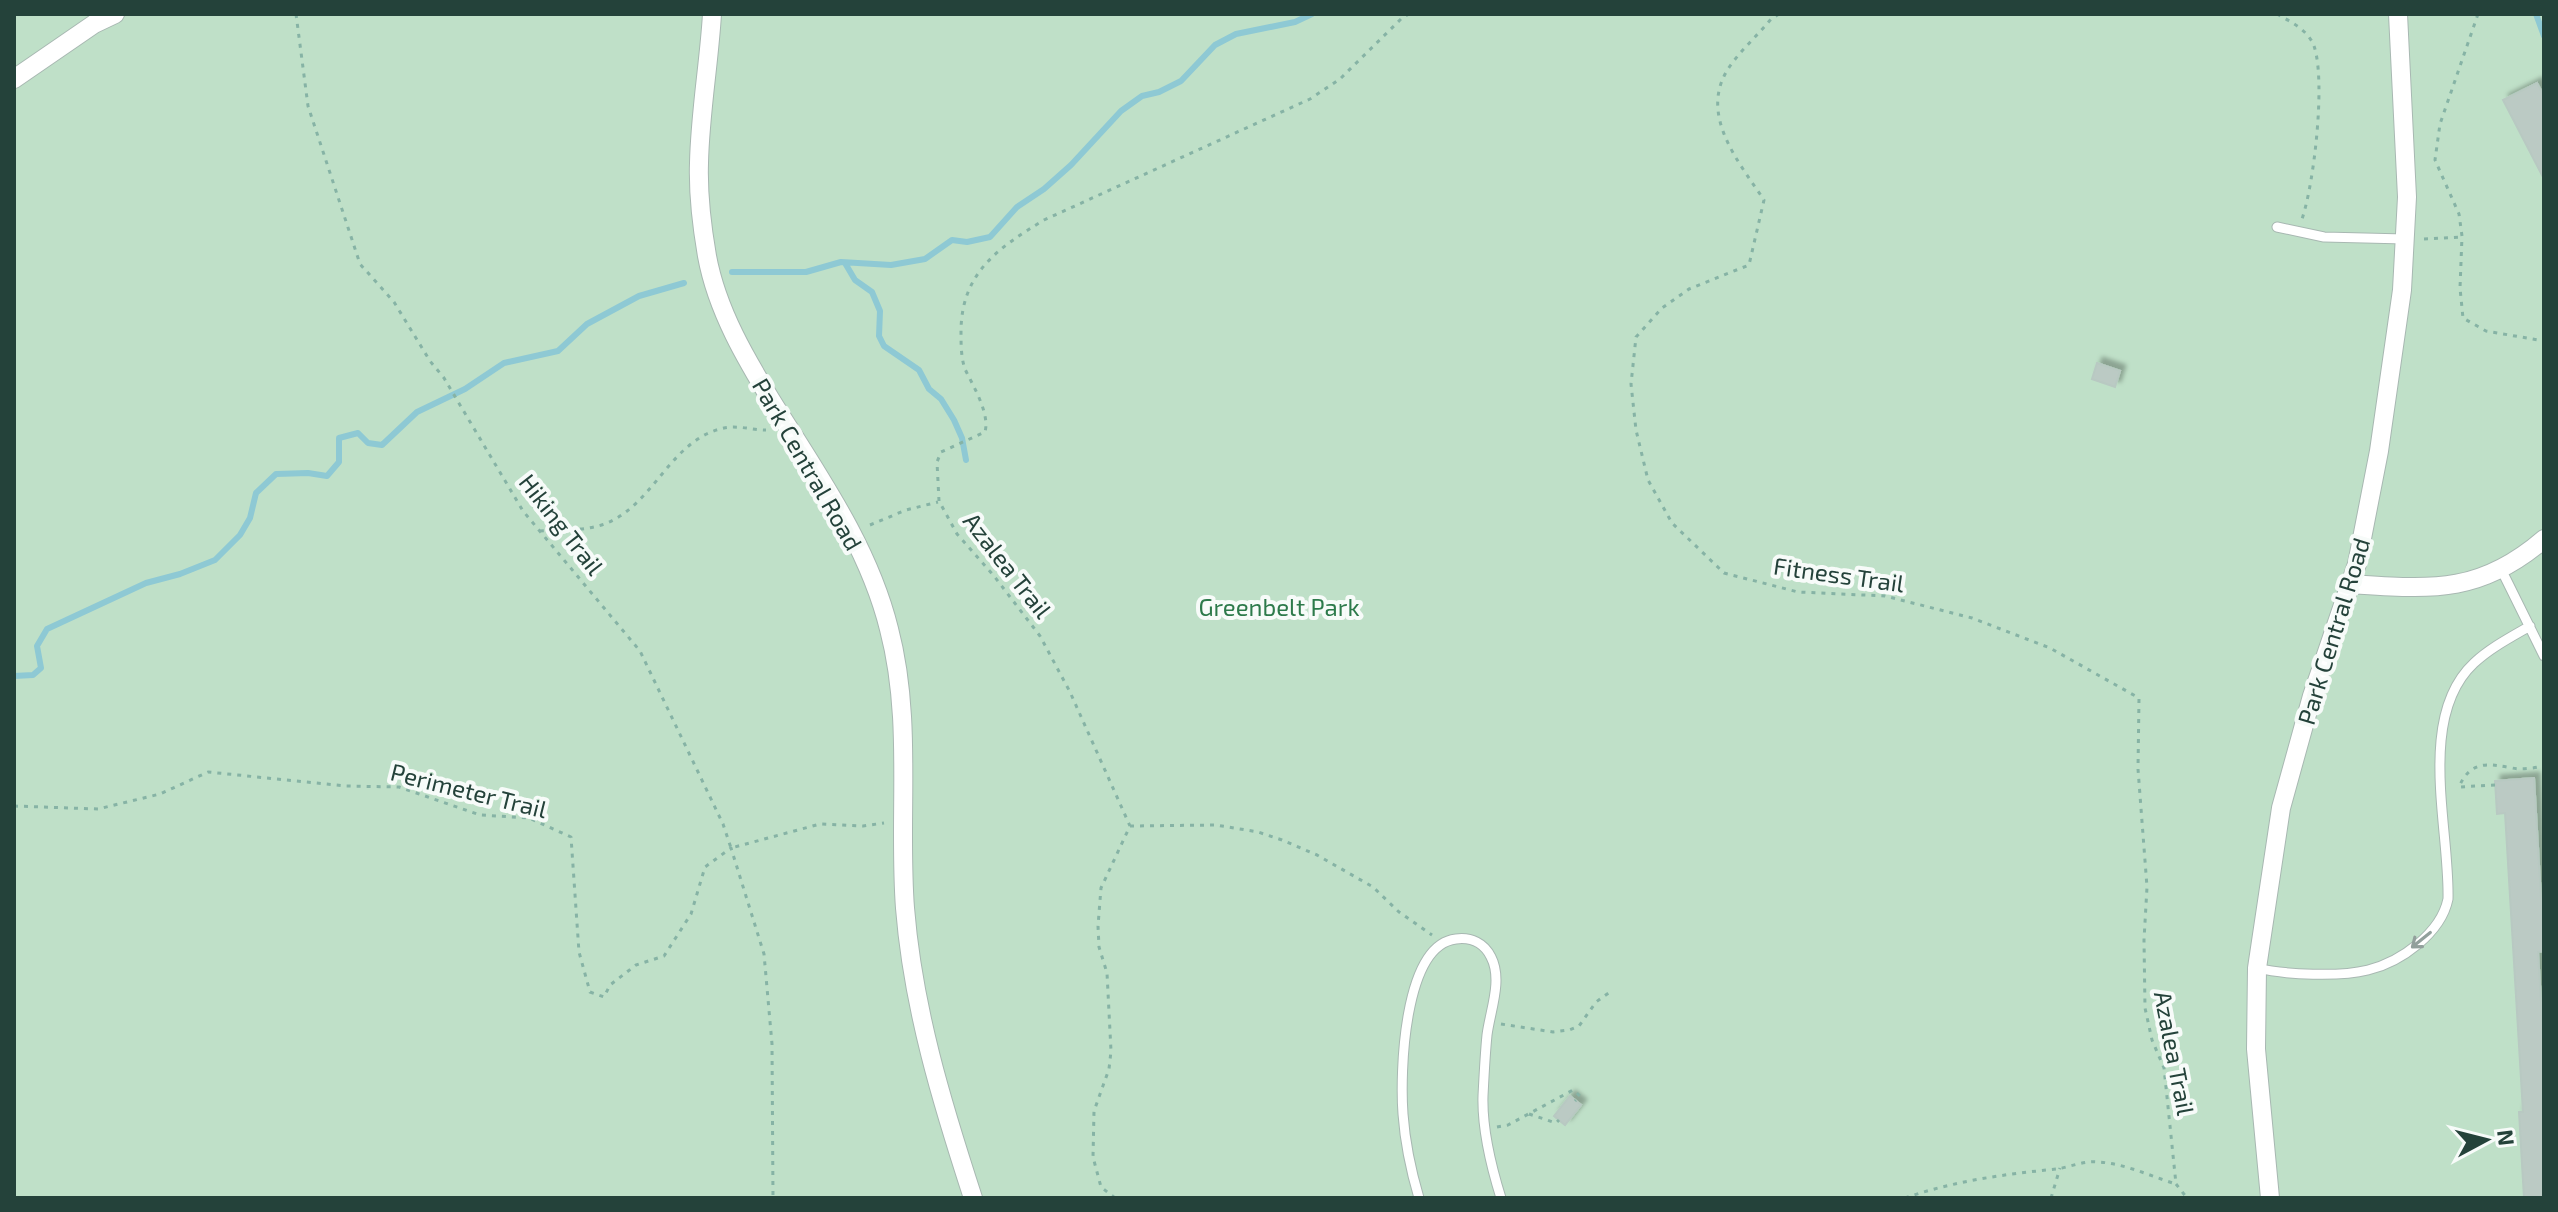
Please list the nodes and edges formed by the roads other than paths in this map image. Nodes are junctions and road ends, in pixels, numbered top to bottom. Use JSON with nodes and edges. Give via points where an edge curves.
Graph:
{"nodes":[{"id":1,"x":115,"y":14,"type":"edge"},
{"id":2,"x":712,"y":14,"type":"edge"},
{"id":3,"x":2398,"y":14,"type":"edge"},
{"id":4,"x":14,"y":79,"type":"edge"},
{"id":5,"x":2277,"y":227,"type":"dead end"},
{"id":6,"x":2405,"y":239,"type":"junction"},
{"id":7,"x":2544,"y":539,"type":"edge"},
{"id":8,"x":2501,"y":569,"type":"junction"},
{"id":9,"x":2350,"y":584,"type":"junction"},
{"id":10,"x":2530,"y":626,"type":"junction"},
{"id":11,"x":2544,"y":656,"type":"edge"},
{"id":12,"x":2257,"y":968,"type":"junction"},
{"id":13,"x":973,"y":1198,"type":"edge"},
{"id":14,"x":1419,"y":1198,"type":"edge"},
{"id":15,"x":1501,"y":1198,"type":"edge"},
{"id":16,"x":2270,"y":1198,"type":"edge"}],
"edges":[{"from":1,"to":4,"type":"street"},
{"from":2,"to":13,"type":"street","name":"Park Central Road","via":[[699,165],[707,257],[744,355],[847,525],[890,630],[901,699],[905,907],[918,999],[941,1101]]},
{"from":3,"to":6,"type":"street","name":"Park Central Road"},
{"from":5,"to":6,"type":"lane","via":[[2324,237]]},
{"from":6,"to":9,"type":"street","name":"Park Central Road","via":[[2379,451]]},
{"from":7,"to":8,"type":"street"},
{"from":8,"to":9,"type":"street","via":[[2456,585]]},
{"from":8,"to":10,"type":"lane"},
{"from":9,"to":12,"type":"street","name":"Park Central Road","via":[[2281,808]]},
{"from":10,"to":11,"type":"lane"},
{"from":10,"to":12,"type":"lane","one_way":true,"via":[[2473,664],[2446,706],[2441,757],[2447,907],[2433,930],[2407,951],[2367,970],[2280,973]]},
{"from":12,"to":16,"type":"street","name":"Park Central Road","via":[[2256,1049]]},
{"from":14,"to":15,"type":"lane","via":[[1403,1119],[1404,1048],[1418,977],[1429,954],[1442,943],[1469,939],[1491,957],[1496,982],[1483,1086],[1485,1128]]}]}
